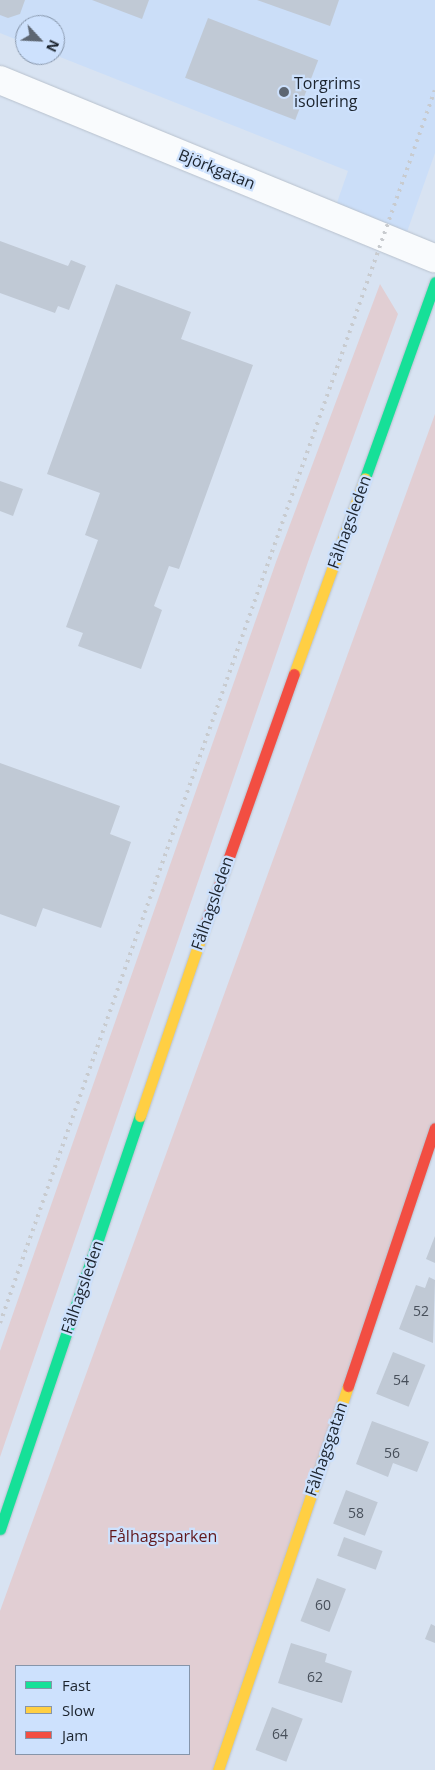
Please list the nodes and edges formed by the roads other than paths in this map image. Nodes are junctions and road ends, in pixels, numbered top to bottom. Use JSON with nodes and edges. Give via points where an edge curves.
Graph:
{"nodes":[{"id":1,"x":0,"y":80,"type":"edge"},
{"id":2,"x":435,"y":258,"type":"edge"},
{"id":3,"x":435,"y":282,"type":"edge"},
{"id":4,"x":435,"y":1128,"type":"edge"},
{"id":5,"x":0,"y":1529,"type":"edge"},
{"id":6,"x":218,"y":1770,"type":"edge"}],
"edges":[{"from":1,"to":2,"type":"street","name":"Björkgatan"},
{"from":3,"to":5,"type":"main road","name":"Fålhagsleden","via":[[227,860]]},
{"from":4,"to":6,"type":"main road","name":"Fålhagsgatan"}]}
